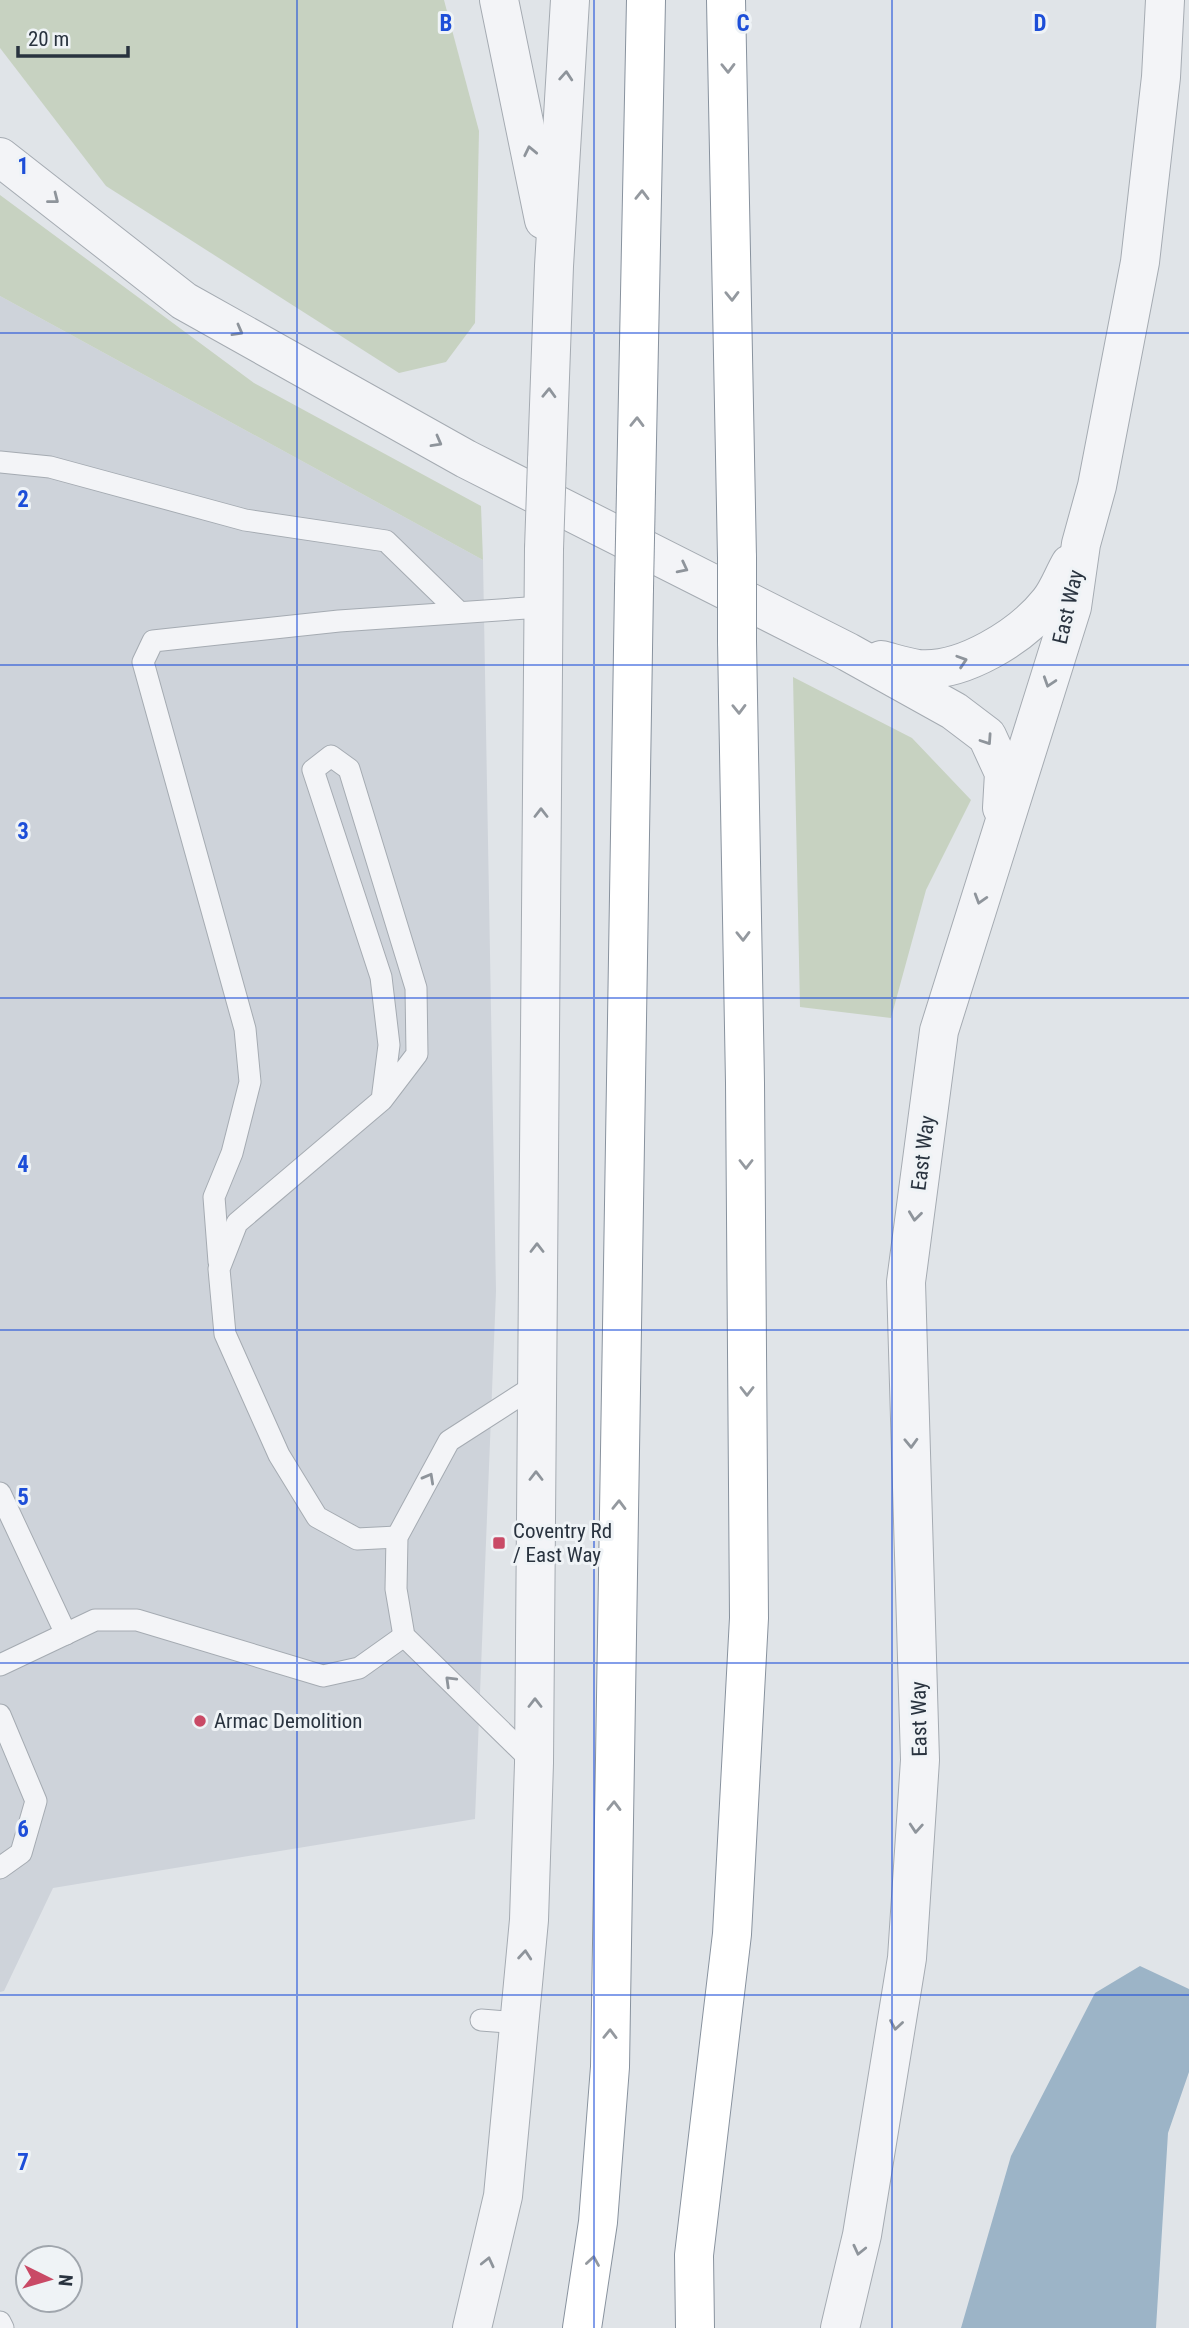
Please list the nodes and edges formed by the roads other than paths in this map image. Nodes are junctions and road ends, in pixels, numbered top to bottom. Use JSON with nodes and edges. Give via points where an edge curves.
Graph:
{"nodes":[{"id":1,"x":499,"y":0,"type":"edge"},
{"id":2,"x":570,"y":0,"type":"edge"},
{"id":3,"x":646,"y":0,"type":"edge"},
{"id":4,"x":726,"y":0,"type":"edge"},
{"id":5,"x":1165,"y":0,"type":"edge"},
{"id":6,"x":0,"y":157,"type":"edge"},
{"id":7,"x":554,"y":266,"type":"junction"},
{"id":8,"x":0,"y":462,"type":"edge"},
{"id":9,"x":1081,"y":544,"type":"junction"},
{"id":10,"x":542,"y":607,"type":"junction"},
{"id":11,"x":458,"y":612,"type":"junction"},
{"id":12,"x":848,"y":652,"type":"junction"},
{"id":13,"x":1001,"y":833,"type":"junction"},
{"id":14,"x":382,"y":1100,"type":"junction"},
{"id":15,"x":219,"y":1269,"type":"junction"},
{"id":16,"x":536,"y":1385,"type":"junction"},
{"id":17,"x":0,"y":1493,"type":"edge"},
{"id":18,"x":397,"y":1538,"type":"junction"},
{"id":19,"x":66,"y":1634,"type":"junction"},
{"id":20,"x":404,"y":1636,"type":"junction"},
{"id":21,"x":0,"y":1665,"type":"edge"},
{"id":22,"x":0,"y":1715,"type":"edge"},
{"id":23,"x":534,"y":1763,"type":"junction"},
{"id":24,"x":0,"y":1868,"type":"edge"},
{"id":25,"x":481,"y":2020,"type":"dead end"},
{"id":26,"x":519,"y":2023,"type":"junction"},
{"id":27,"x":694,"y":2255,"type":"junction"},
{"id":28,"x":0,"y":2322,"type":"edge"},
{"id":29,"x":4,"y":2328,"type":"edge"},
{"id":30,"x":472,"y":2328,"type":"edge"},
{"id":31,"x":582,"y":2328,"type":"edge"},
{"id":32,"x":678,"y":2328,"type":"edge"},
{"id":33,"x":695,"y":2328,"type":"edge"},
{"id":34,"x":840,"y":2328,"type":"edge"}],
"edges":[{"from":7,"to":1,"type":"street","one_way":true},
{"from":7,"to":2,"type":"street","one_way":true},
{"from":31,"to":3,"type":"highway","one_way":true,"bridge":true,"via":[[598,2222],[610,2067]]},
{"from":4,"to":27,"type":"highway","one_way":true,"bridge":true,"via":[[745,1083],[749,1618],[732,1934]]},
{"from":5,"to":9,"type":"street","name":"East Way","via":[[1161,77],[1139,262],[1097,486]]},
{"from":6,"to":12,"type":"street","one_way":true,"via":[[184,301],[466,458]]},
{"from":10,"to":7,"type":"street","one_way":true,"bridge":true},
{"from":8,"to":11,"type":"lane","via":[[50,467],[245,520],[386,541]]},
{"from":12,"to":9,"type":"street","one_way":true,"via":[[919,669],[984,654],[1018,633],[1050,601]]},
{"from":9,"to":13,"type":"street","name":"East Way","one_way":true,"via":[[1072,607]]},
{"from":10,"to":11,"type":"lane"},
{"from":16,"to":10,"type":"street","one_way":true},
{"from":11,"to":15,"type":"lane","via":[[153,641],[143,662],[245,1029],[250,1082],[232,1153],[214,1197]]},
{"from":12,"to":13,"type":"street","one_way":true,"via":[[954,711],[986,736],[1004,773]]},
{"from":13,"to":34,"type":"street","name":"East Way","one_way":true,"via":[[939,1031],[906,1282],[920,1760],[906,1958],[862,2235]]},
{"from":14,"to":14,"type":"lane","via":[[389,1045],[381,977],[313,770],[331,756],[349,769],[416,988],[417,1054]]},
{"from":14,"to":15,"type":"lane","via":[[237,1223]]},
{"from":15,"to":18,"type":"lane","via":[[225,1334],[279,1455],[317,1517],[357,1539]]},
{"from":18,"to":16,"type":"lane","one_way":true,"via":[[449,1441]]},
{"from":23,"to":16,"type":"street","one_way":true},
{"from":17,"to":19,"type":"lane"},
{"from":18,"to":20,"type":"lane","via":[[396,1590]]},
{"from":19,"to":20,"type":"lane","via":[[95,1620],[137,1620],[323,1676],[359,1668]]},
{"from":19,"to":21,"type":"lane"},
{"from":23,"to":20,"type":"lane","one_way":true},
{"from":22,"to":24,"type":"lane","via":[[36,1801],[21,1853]]},
{"from":26,"to":23,"type":"street","one_way":true,"via":[[529,1920]]},
{"from":25,"to":26,"type":"lane"},
{"from":30,"to":26,"type":"street","one_way":true,"via":[[503,2196]]},
{"from":27,"to":32,"type":"highway"},
{"from":27,"to":33,"type":"highway"},
{"from":28,"to":29,"type":"lane"}]}
